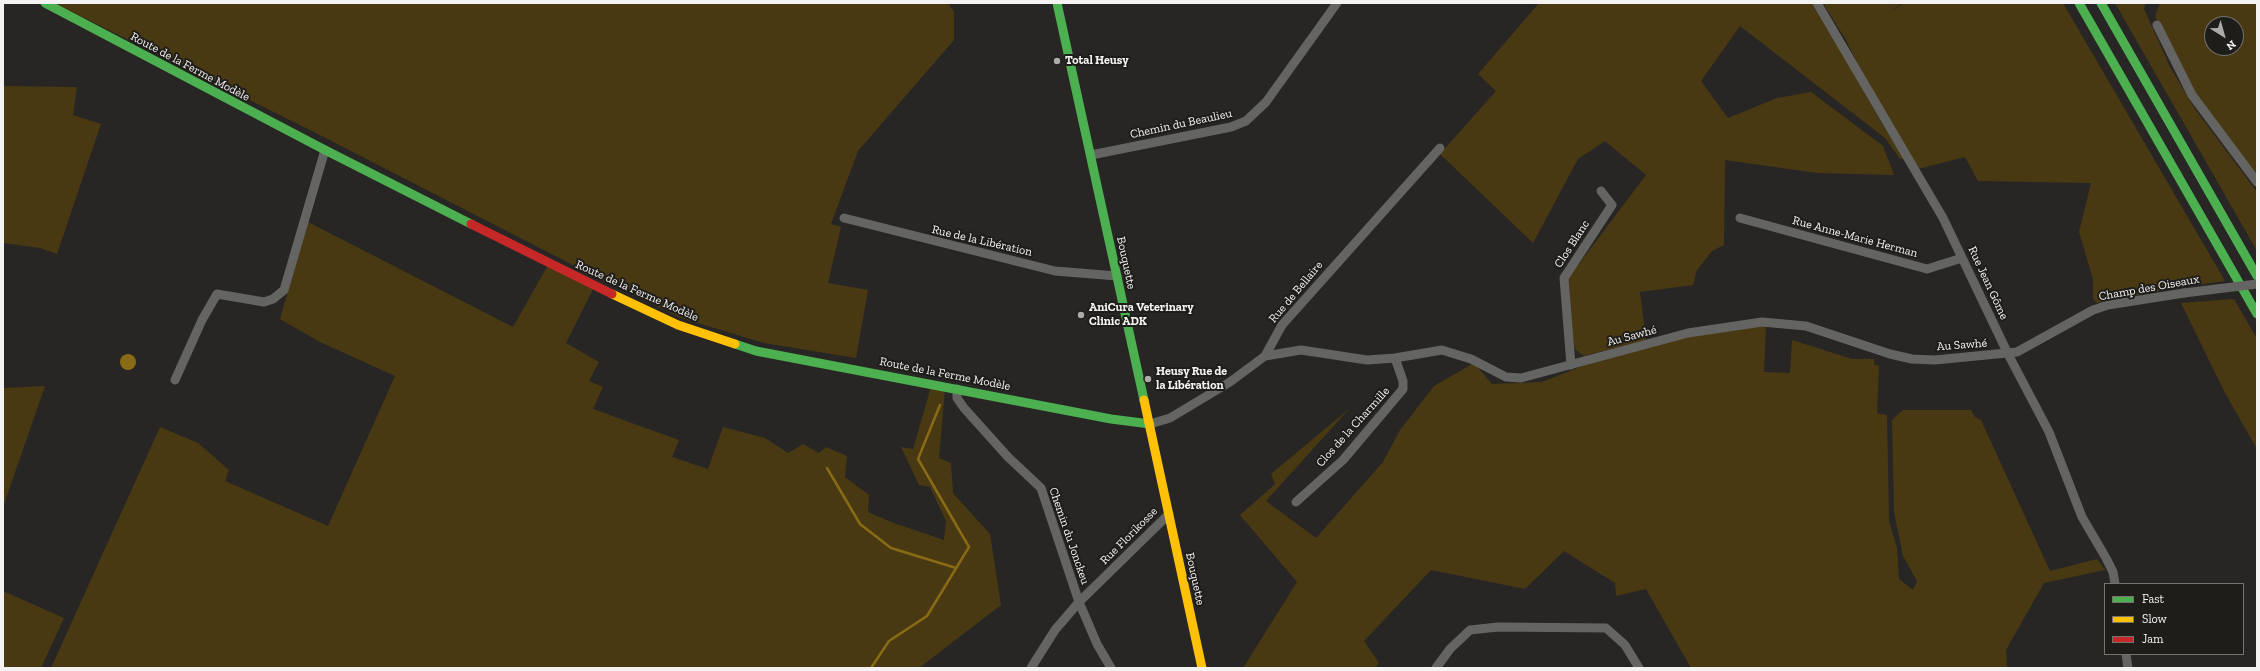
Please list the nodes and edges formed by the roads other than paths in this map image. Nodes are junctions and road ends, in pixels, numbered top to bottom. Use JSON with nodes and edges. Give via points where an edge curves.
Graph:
{"nodes":[{"id":1,"x":45,"y":3,"type":"edge"},
{"id":2,"x":1058,"y":3,"type":"edge"},
{"id":3,"x":1337,"y":3,"type":"edge"},
{"id":4,"x":1817,"y":3,"type":"edge"},
{"id":5,"x":2079,"y":3,"type":"edge"},
{"id":6,"x":2101,"y":3,"type":"edge"},
{"id":7,"x":2157,"y":25,"type":"dead end"},
{"id":8,"x":1440,"y":148,"type":"dead end"},
{"id":9,"x":325,"y":150,"type":"junction"},
{"id":10,"x":1091,"y":155,"type":"junction"},
{"id":11,"x":2257,"y":182,"type":"edge"},
{"id":12,"x":1601,"y":191,"type":"dead end"},
{"id":13,"x":844,"y":218,"type":"dead end"},
{"id":14,"x":1740,"y":218,"type":"dead end"},
{"id":15,"x":1962,"y":258,"type":"junction"},
{"id":16,"x":1117,"y":276,"type":"junction"},
{"id":17,"x":2257,"y":276,"type":"edge"},
{"id":18,"x":2257,"y":284,"type":"edge"},
{"id":19,"x":2257,"y":314,"type":"edge"},
{"id":20,"x":2008,"y":354,"type":"junction"},
{"id":21,"x":1265,"y":356,"type":"junction"},
{"id":22,"x":1395,"y":358,"type":"junction"},
{"id":23,"x":1571,"y":364,"type":"junction"},
{"id":24,"x":175,"y":380,"type":"dead end"},
{"id":25,"x":957,"y":389,"type":"junction"},
{"id":26,"x":1150,"y":424,"type":"junction"},
{"id":27,"x":1296,"y":502,"type":"dead end"},
{"id":28,"x":1169,"y":514,"type":"junction"},
{"id":29,"x":2115,"y":583,"type":"edge"},
{"id":30,"x":1079,"y":602,"type":"junction"},
{"id":31,"x":2126,"y":655,"type":"edge"},
{"id":32,"x":1031,"y":668,"type":"edge"},
{"id":33,"x":1111,"y":668,"type":"edge"},
{"id":34,"x":1202,"y":668,"type":"edge"},
{"id":35,"x":1436,"y":668,"type":"edge"},
{"id":36,"x":1639,"y":668,"type":"edge"},
{"id":37,"x":2128,"y":668,"type":"edge"}],
"edges":[{"from":1,"to":9,"type":"main road","name":"Route de la Ferme Modèle"},
{"from":2,"to":10,"type":"main road","name":"Bouquette"},
{"from":3,"to":10,"type":"street","name":"Chemin du Beaulieu","via":[[1266,102],[1246,121],[1231,127]]},
{"from":4,"to":15,"type":"street","name":"Rue Jean Gôme","via":[[1943,218]]},
{"from":5,"to":19,"type":"main road"},
{"from":6,"to":17,"type":"main road"},
{"from":7,"to":11,"type":"street","via":[[2192,95]]},
{"from":8,"to":21,"type":"street","name":"Rue de Bellaire","via":[[1282,325]]},
{"from":9,"to":24,"type":"street","via":[[284,290],[273,299],[264,302],[217,294],[202,320]]},
{"from":9,"to":25,"type":"main road","name":"Route de la Ferme Modèle","via":[[578,278],[678,325],[756,350]]},
{"from":10,"to":16,"type":"main road","name":"Bouquette"},
{"from":12,"to":23,"type":"street","name":"Clos Blanc","via":[[1612,205],[1564,278]]},
{"from":13,"to":16,"type":"street","name":"Rue de la Libération","via":[[1055,271]]},
{"from":14,"to":15,"type":"street","name":"Rue Anne-Marie Herman","via":[[1927,269]]},
{"from":15,"to":20,"type":"street","name":"Rue Jean Gôme"},
{"from":16,"to":26,"type":"main road","name":"Bouquette"},
{"from":18,"to":20,"type":"street","name":"Champ des Oiseaux","bridge":true,"via":[[2108,305],[2093,310],[2017,352]]},
{"from":20,"to":23,"type":"street","name":"Au Sawhé","via":[[1935,360],[1912,359],[1806,326],[1762,322],[1688,333]]},
{"from":20,"to":29,"type":"street","name":"Rue Jean Gôme","via":[[2049,432],[2082,517],[2113,572]]},
{"from":21,"to":22,"type":"street","name":"Au Sawhé","via":[[1301,350],[1367,360]]},
{"from":21,"to":26,"type":"street","name":"Rue de Bellaire","via":[[1230,382],[1170,418]]},
{"from":22,"to":23,"type":"street","name":"Au Sawhé","via":[[1442,350],[1471,359],[1506,377],[1521,378]]},
{"from":22,"to":27,"type":"street","name":"Clos de la Charmille","via":[[1403,389],[1343,460]]},
{"from":25,"to":26,"type":"main road","name":"Route de la Ferme Modèle","via":[[1111,419]]},
{"from":25,"to":30,"type":"street","name":"Chemin du Jonckeu","via":[[958,398],[964,408],[1008,458],[1041,488]]},
{"from":26,"to":28,"type":"main road","name":"Bouquette"},
{"from":28,"to":30,"type":"street","name":"Rue Florikosse"},
{"from":28,"to":34,"type":"main road","name":"Bouquette"},
{"from":30,"to":32,"type":"street","name":"Rue Florikosse","via":[[1055,630]]},
{"from":30,"to":33,"type":"street","name":"Chemin du Jonckeu","via":[[1097,644]]},
{"from":31,"to":37,"type":"street"},
{"from":35,"to":36,"type":"street","via":[[1450,649],[1470,630],[1506,627],[1606,628],[1625,645]]}]}
